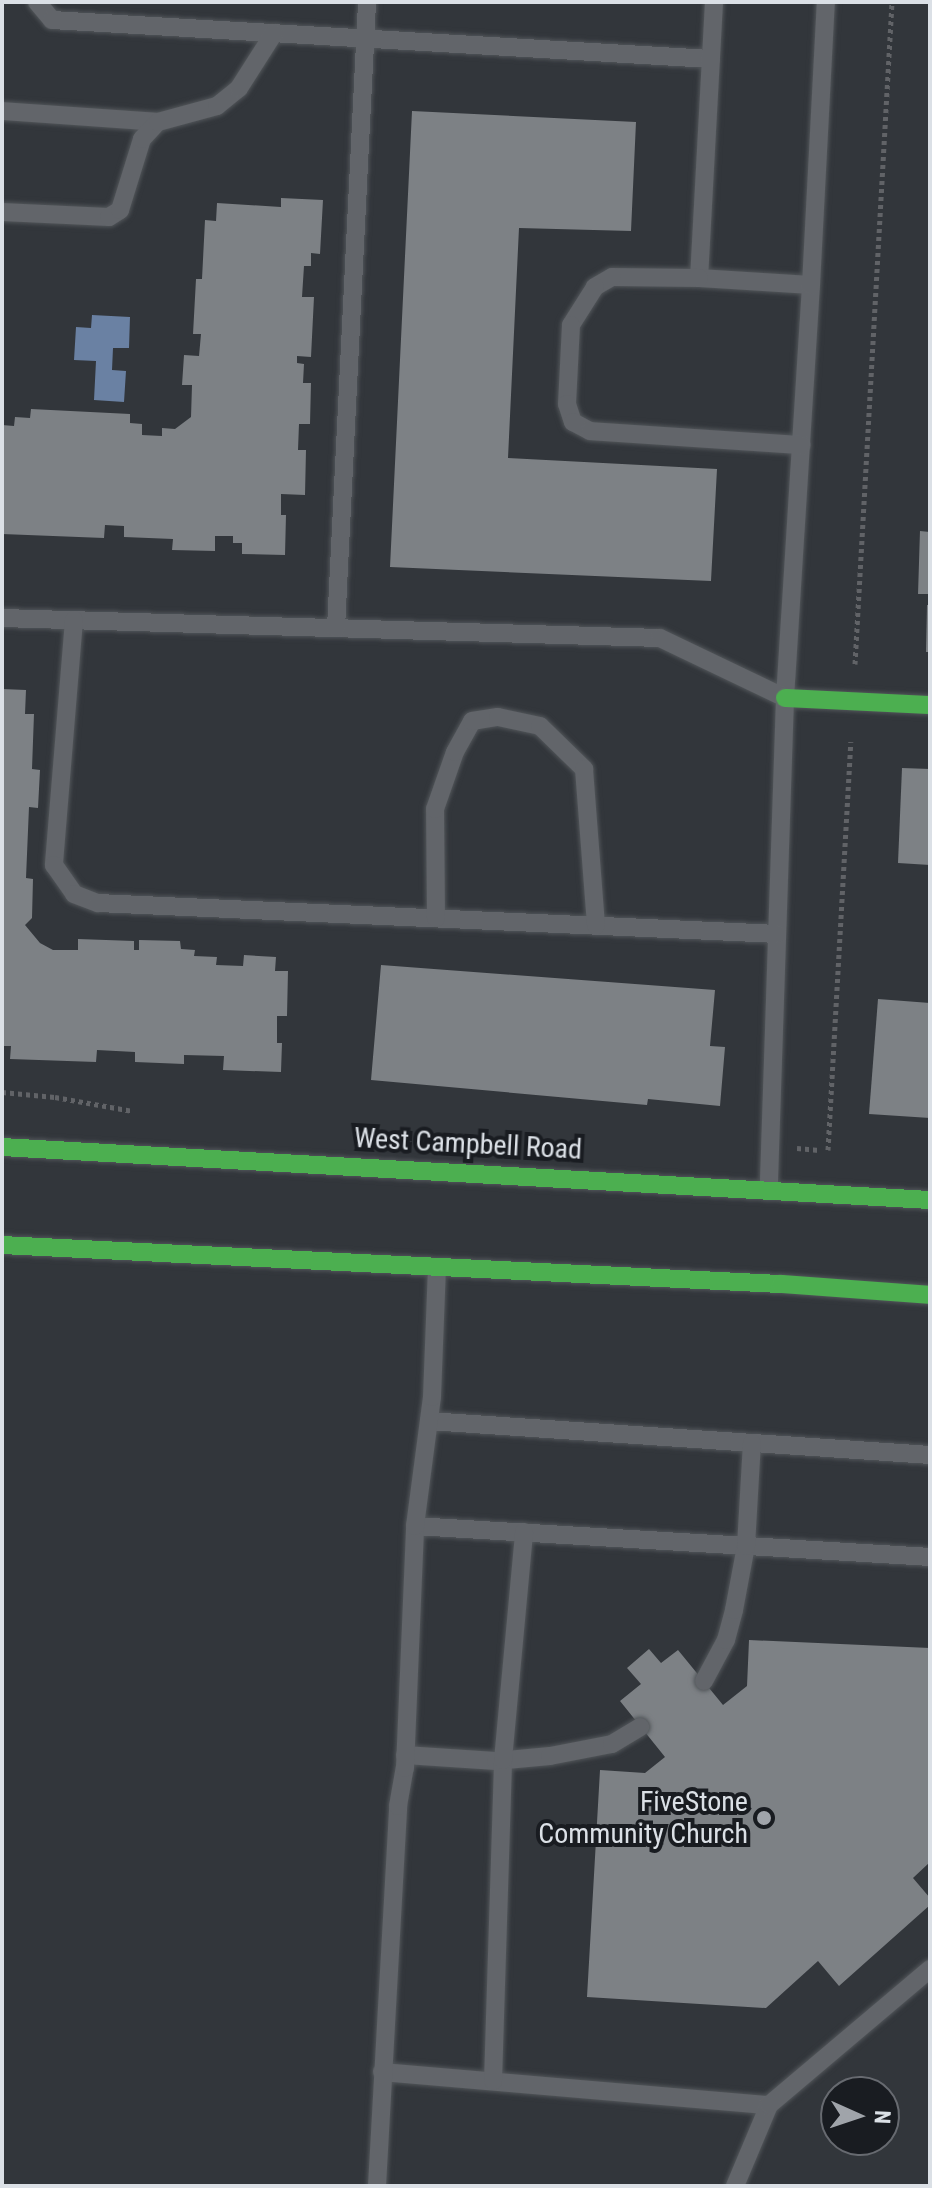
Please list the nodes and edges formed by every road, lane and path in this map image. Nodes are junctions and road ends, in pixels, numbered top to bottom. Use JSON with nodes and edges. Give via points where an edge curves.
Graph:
{"nodes":[{"id":1,"x":37,"y":2,"type":"edge"},
{"id":2,"x":367,"y":2,"type":"edge"},
{"id":3,"x":714,"y":2,"type":"edge"},
{"id":4,"x":826,"y":2,"type":"edge"},
{"id":5,"x":892,"y":2,"type":"edge"},
{"id":6,"x":274,"y":33,"type":"junction"},
{"id":7,"x":365,"y":38,"type":"junction"},
{"id":8,"x":711,"y":59,"type":"junction"},
{"id":9,"x":2,"y":111,"type":"edge"},
{"id":10,"x":158,"y":122,"type":"junction"},
{"id":11,"x":2,"y":212,"type":"edge"},
{"id":12,"x":699,"y":278,"type":"junction"},
{"id":13,"x":811,"y":285,"type":"junction"},
{"id":14,"x":802,"y":445,"type":"junction"},
{"id":15,"x":2,"y":618,"type":"edge"},
{"id":16,"x":74,"y":620,"type":"junction"},
{"id":17,"x":336,"y":628,"type":"junction"},
{"id":18,"x":855,"y":670,"type":"dead end"},
{"id":19,"x":785,"y":698,"type":"junction"},
{"id":20,"x":930,"y":705,"type":"edge"},
{"id":21,"x":851,"y":730,"type":"dead end"},
{"id":22,"x":436,"y":918,"type":"junction"},
{"id":23,"x":596,"y":926,"type":"junction"},
{"id":24,"x":777,"y":934,"type":"junction"},
{"id":25,"x":2,"y":1147,"type":"edge"},
{"id":26,"x":828,"y":1150,"type":"dead end"},
{"id":27,"x":769,"y":1188,"type":"junction"},
{"id":28,"x":930,"y":1200,"type":"edge"},
{"id":29,"x":2,"y":1245,"type":"edge"},
{"id":30,"x":437,"y":1267,"type":"junction"},
{"id":31,"x":930,"y":1295,"type":"edge"},
{"id":32,"x":429,"y":1421,"type":"junction"},
{"id":33,"x":752,"y":1443,"type":"junction"},
{"id":34,"x":930,"y":1455,"type":"edge"},
{"id":35,"x":415,"y":1526,"type":"junction"},
{"id":36,"x":524,"y":1532,"type":"junction"},
{"id":37,"x":746,"y":1546,"type":"junction"},
{"id":38,"x":930,"y":1557,"type":"edge"},
{"id":39,"x":704,"y":1681,"type":"dead end"},
{"id":40,"x":640,"y":1727,"type":"dead end"},
{"id":41,"x":405,"y":1755,"type":"junction"},
{"id":42,"x":503,"y":1760,"type":"junction"},
{"id":43,"x":930,"y":1969,"type":"edge"},
{"id":44,"x":382,"y":2072,"type":"junction"},
{"id":45,"x":493,"y":2081,"type":"junction"},
{"id":46,"x":769,"y":2105,"type":"junction"},
{"id":47,"x":378,"y":2186,"type":"edge"},
{"id":48,"x":735,"y":2186,"type":"edge"}],
"edges":[{"from":1,"to":6,"type":"lane","via":[[52,20]]},
{"from":2,"to":7,"type":"lane"},
{"from":3,"to":8,"type":"lane"},
{"from":4,"to":13,"type":"lane"},
{"from":5,"to":18,"type":"path"},
{"from":6,"to":7,"type":"lane"},
{"from":6,"to":10,"type":"lane","via":[[239,88],[217,106]]},
{"from":7,"to":8,"type":"lane"},
{"from":7,"to":17,"type":"lane"},
{"from":8,"to":12,"type":"lane"},
{"from":9,"to":10,"type":"lane"},
{"from":10,"to":11,"type":"lane","via":[[142,139],[120,210],[109,217]]},
{"from":12,"to":13,"type":"lane"},
{"from":12,"to":14,"type":"lane","via":[[612,277],[595,287],[571,325],[567,387],[573,422],[590,431]]},
{"from":13,"to":14,"type":"lane"},
{"from":14,"to":19,"type":"lane"},
{"from":15,"to":16,"type":"lane"},
{"from":16,"to":17,"type":"lane"},
{"from":16,"to":22,"type":"lane","via":[[54,865],[74,894],[98,903]]},
{"from":17,"to":19,"type":"lane","via":[[660,638]]},
{"from":19,"to":20,"type":"main road"},
{"from":19,"to":24,"type":"lane"},
{"from":21,"to":26,"type":"path"},
{"from":22,"to":23,"type":"lane"},
{"from":22,"to":23,"type":"lane","via":[[435,809],[472,721],[498,717],[540,726],[584,769]]},
{"from":23,"to":24,"type":"lane"},
{"from":24,"to":27,"type":"lane"},
{"from":25,"to":27,"type":"main road","name":"West Campbell Road"},
{"from":27,"to":28,"type":"main road","name":"West Campbell Road"},
{"from":29,"to":30,"type":"main road"},
{"from":30,"to":31,"type":"main road"},
{"from":30,"to":32,"type":"lane"},
{"from":32,"to":33,"type":"lane"},
{"from":32,"to":35,"type":"lane"},
{"from":33,"to":34,"type":"lane"},
{"from":33,"to":37,"type":"lane"},
{"from":35,"to":36,"type":"lane"},
{"from":35,"to":41,"type":"lane"},
{"from":36,"to":37,"type":"lane"},
{"from":36,"to":42,"type":"lane"},
{"from":37,"to":38,"type":"lane"},
{"from":37,"to":39,"type":"lane","via":[[726,1640]]},
{"from":40,"to":42,"type":"lane","via":[[612,1744]]},
{"from":41,"to":42,"type":"lane"},
{"from":41,"to":44,"type":"lane"},
{"from":42,"to":45,"type":"lane"},
{"from":43,"to":46,"type":"lane"},
{"from":44,"to":45,"type":"lane"},
{"from":44,"to":47,"type":"lane"},
{"from":45,"to":46,"type":"lane"},
{"from":46,"to":48,"type":"lane"}]}
